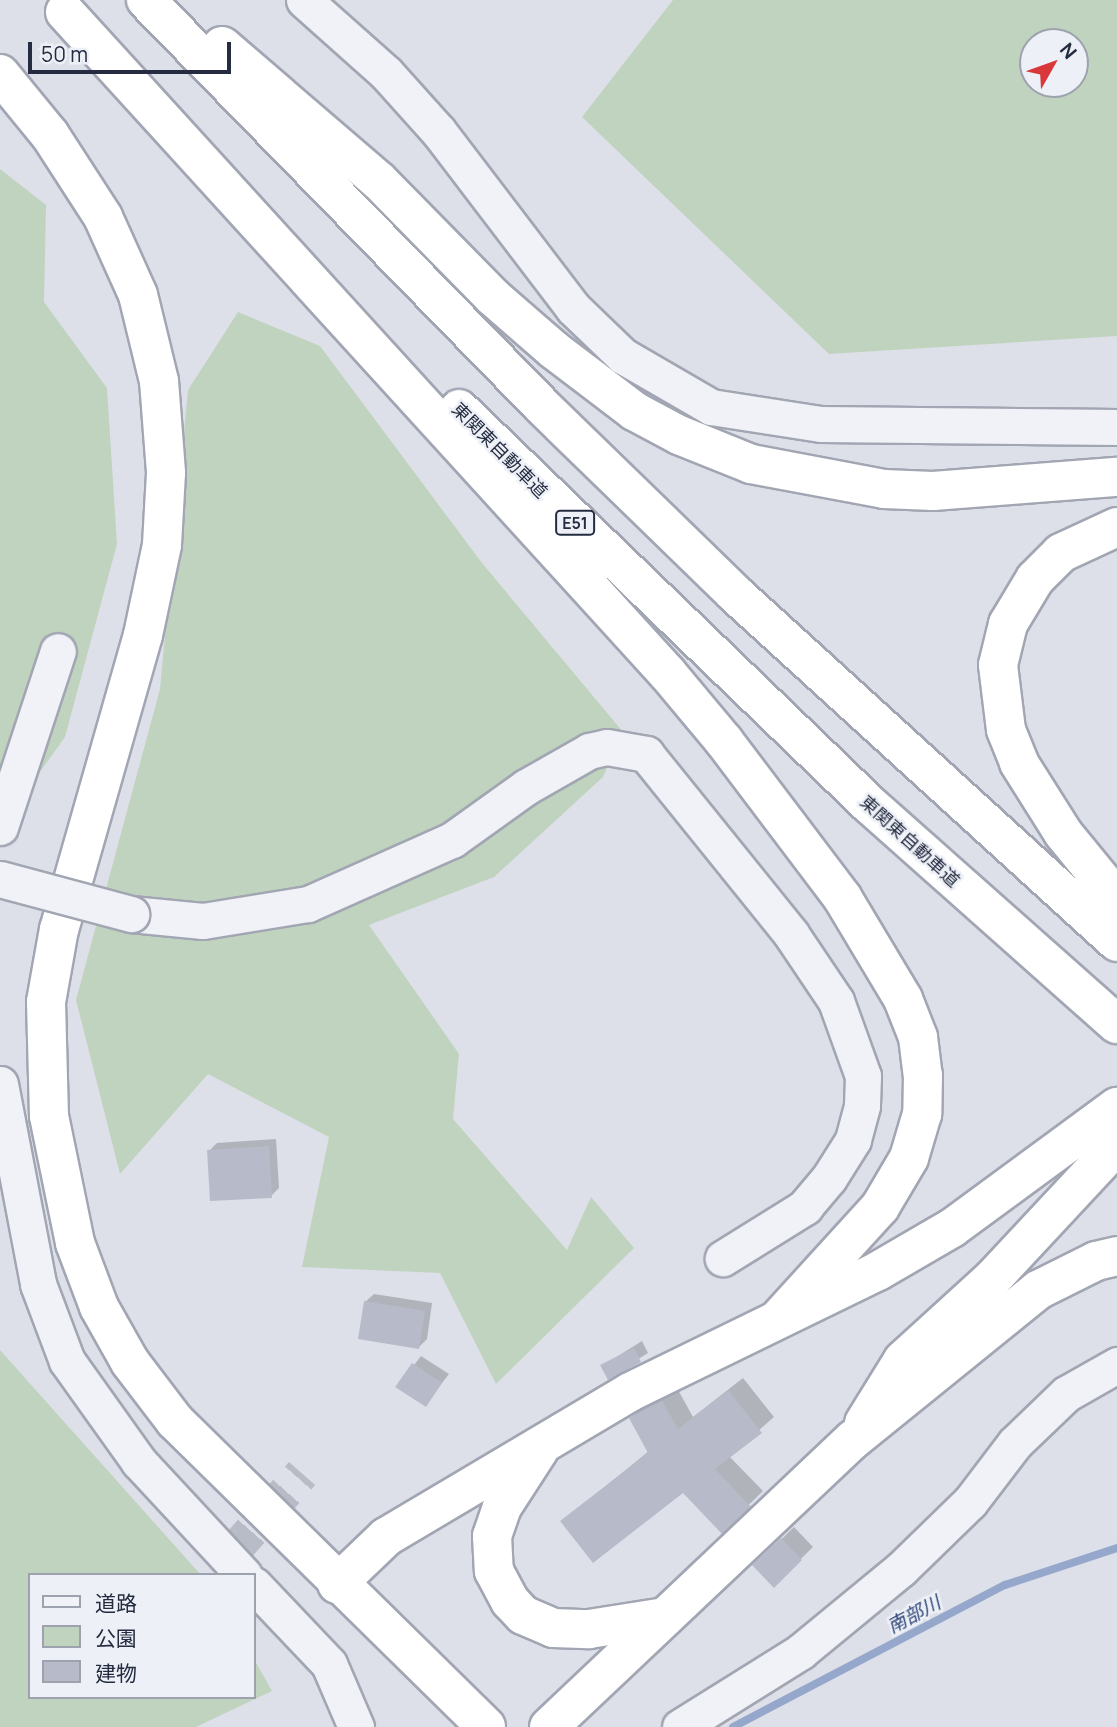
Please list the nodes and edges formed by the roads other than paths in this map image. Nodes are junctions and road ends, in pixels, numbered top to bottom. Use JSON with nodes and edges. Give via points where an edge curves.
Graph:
{"nodes":[{"id":1,"x":146,"y":0,"type":"edge"},
{"id":2,"x":167,"y":0,"type":"edge"},
{"id":3,"x":304,"y":0,"type":"edge"},
{"id":4,"x":60,"y":6,"type":"edge"},
{"id":5,"x":0,"y":74,"type":"edge"},
{"id":6,"x":1117,"y":427,"type":"edge"},
{"id":7,"x":1117,"y":477,"type":"edge"},
{"id":8,"x":1117,"y":527,"type":"edge"},
{"id":9,"x":58,"y":651,"type":"dead end"},
{"id":10,"x":13,"y":755,"type":"edge"},
{"id":11,"x":0,"y":827,"type":"edge"},
{"id":12,"x":0,"y":879,"type":"edge"},
{"id":13,"x":1117,"y":899,"type":"edge"},
{"id":14,"x":1117,"y":942,"type":"edge"},
{"id":15,"x":1117,"y":1024,"type":"edge"},
{"id":16,"x":0,"y":1084,"type":"edge"},
{"id":17,"x":1115,"y":1122,"type":"edge"},
{"id":18,"x":9,"y":1194,"type":"edge"},
{"id":19,"x":1117,"y":1256,"type":"edge"},
{"id":20,"x":723,"y":1258,"type":"dead end"},
{"id":21,"x":780,"y":1317,"type":"junction"},
{"id":22,"x":1117,"y":1365,"type":"edge"},
{"id":23,"x":854,"y":1439,"type":"junction"},
{"id":24,"x":542,"y":1444,"type":"junction"},
{"id":25,"x":242,"y":1573,"type":"edge"},
{"id":26,"x":337,"y":1584,"type":"junction"},
{"id":27,"x":256,"y":1587,"type":"edge"},
{"id":28,"x":666,"y":1617,"type":"junction"},
{"id":29,"x":356,"y":1727,"type":"edge"},
{"id":30,"x":486,"y":1727,"type":"edge"},
{"id":31,"x":549,"y":1727,"type":"edge"},
{"id":32,"x":680,"y":1727,"type":"edge"}],
"edges":[{"from":1,"to":14,"type":"highway","via":[[542,405],[734,593]]},
{"from":2,"to":7,"type":"highway","via":[[379,181],[493,297],[554,350],[634,411],[679,435],[751,464],[884,489],[933,491]]},
{"from":3,"to":6,"type":"street","via":[[386,73],[439,132],[573,308],[624,356],[711,407],[821,424]]},
{"from":4,"to":15,"type":"highway","name":"東関東自動車道","number":"E51","via":[[443,393],[695,639],[870,805]]},
{"from":4,"to":21,"type":"highway","via":[[700,712],[842,897],[903,999],[918,1037],[923,1075],[922,1114],[909,1158],[880,1208]]},
{"from":5,"to":26,"type":"highway","via":[[50,135],[103,216],[138,295],[159,381],[166,472],[162,545],[143,635],[59,929],[46,1002],[48,1104],[59,1176],[75,1242],[99,1307],[130,1362],[175,1421]]},
{"from":8,"to":13,"type":"highway","via":[[1061,553],[1035,579],[1008,624],[998,665],[1006,730],[1018,763],[1063,833]]},
{"from":9,"to":10,"type":"street"},
{"from":10,"to":11,"type":"street"},
{"from":12,"to":20,"type":"street","bridge":true,"via":[[131,914],[203,921],[308,904],[452,839],[526,787],[589,751],[607,747],[646,754],[791,934],[836,1001],[863,1076],[862,1105],[852,1140],[830,1178],[805,1207]]},
{"from":16,"to":18,"type":"street"},
{"from":17,"to":21,"type":"highway","via":[[953,1228],[878,1271]]},
{"from":17,"to":23,"type":"highway","via":[[993,1278],[903,1360]]},
{"from":18,"to":25,"type":"street","via":[[67,1360],[139,1462]]},
{"from":19,"to":23,"type":"highway","via":[[1096,1261],[1038,1290]]},
{"from":21,"to":24,"type":"highway","via":[[630,1392]]},
{"from":22,"to":32,"type":"street","via":[[1066,1394],[1015,1443],[970,1503],[901,1569],[800,1651]]},
{"from":23,"to":28,"type":"highway"},
{"from":24,"to":26,"type":"highway","via":[[386,1537]]},
{"from":24,"to":28,"type":"highway","via":[[502,1507],[492,1536],[494,1571],[510,1601],[523,1615],[553,1628],[589,1629]]},
{"from":26,"to":30,"type":"highway"},
{"from":27,"to":29,"type":"street","via":[[329,1664]]},
{"from":28,"to":31,"type":"highway"}]}
